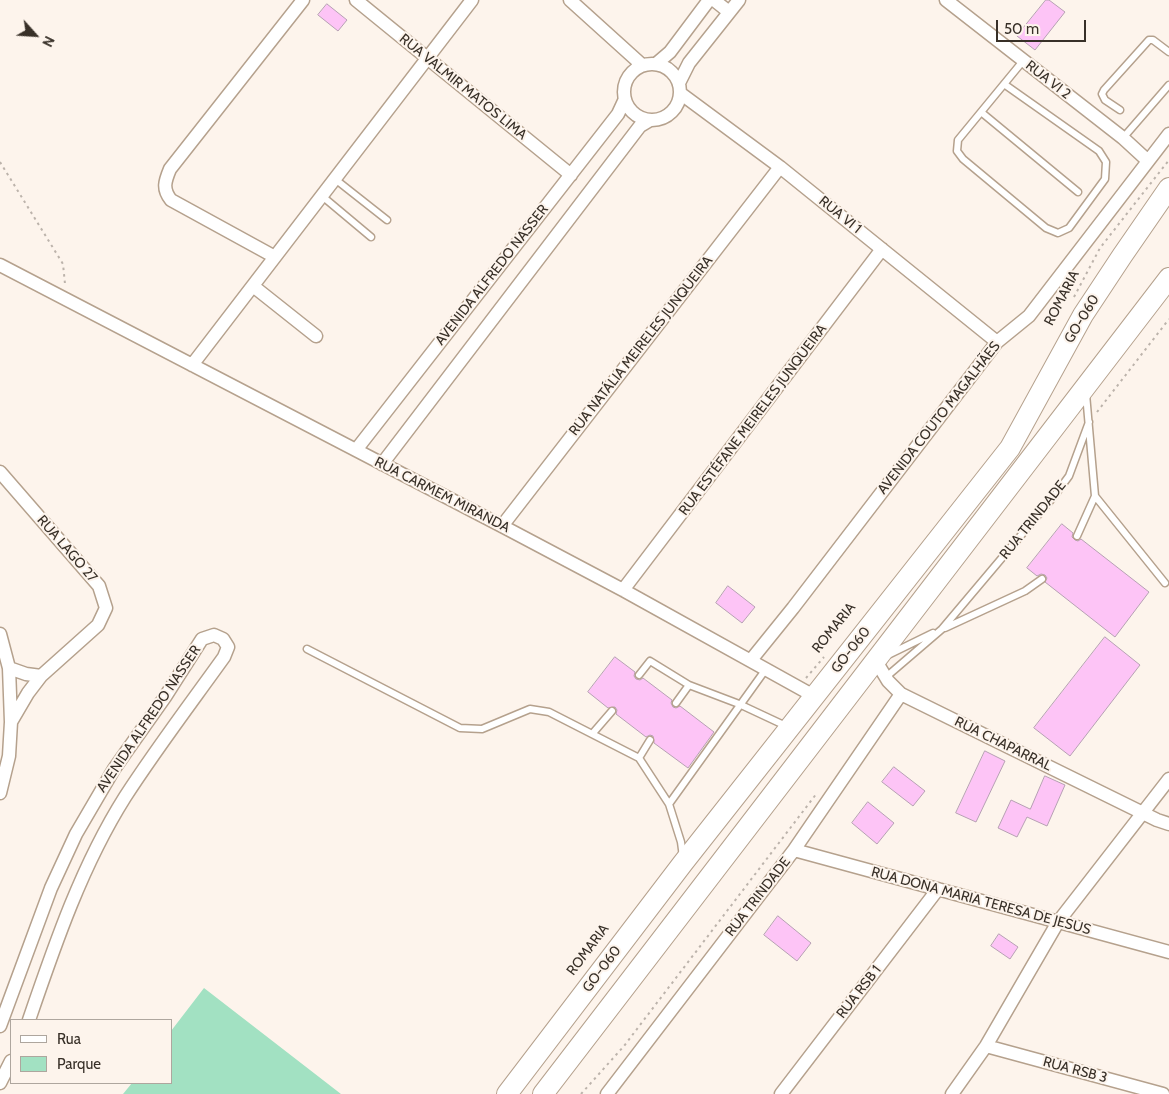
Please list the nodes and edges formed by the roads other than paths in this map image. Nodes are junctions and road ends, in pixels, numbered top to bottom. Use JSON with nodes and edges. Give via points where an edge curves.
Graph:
{"nodes":[{"id":1,"x":303,"y":0,"type":"edge"},
{"id":2,"x":356,"y":0,"type":"edge"},
{"id":3,"x":472,"y":0,"type":"edge"},
{"id":4,"x":570,"y":0,"type":"edge"},
{"id":5,"x":709,"y":0,"type":"edge"},
{"id":6,"x":714,"y":0,"type":"edge"},
{"id":7,"x":739,"y":0,"type":"edge"},
{"id":8,"x":946,"y":0,"type":"edge"},
{"id":9,"x":729,"y":12,"type":"junction"},
{"id":10,"x":1169,"y":52,"type":"edge"},
{"id":11,"x":428,"y":58,"type":"junction"},
{"id":12,"x":1023,"y":61,"type":"junction"},
{"id":13,"x":656,"y":64,"type":"junction"},
{"id":14,"x":642,"y":66,"type":"junction"},
{"id":15,"x":1004,"y":84,"type":"junction"},
{"id":16,"x":1169,"y":85,"type":"edge"},
{"id":17,"x":680,"y":88,"type":"junction"},
{"id":18,"x":625,"y":99,"type":"junction"},
{"id":19,"x":1120,"y":110,"type":"dead end"},
{"id":20,"x":981,"y":112,"type":"junction"},
{"id":21,"x":650,"y":120,"type":"junction"},
{"id":22,"x":1169,"y":134,"type":"edge"},
{"id":23,"x":1123,"y":138,"type":"junction"},
{"id":24,"x":1148,"y":161,"type":"junction"},
{"id":25,"x":780,"y":167,"type":"junction"},
{"id":26,"x":571,"y":174,"type":"junction"},
{"id":27,"x":335,"y":179,"type":"junction"},
{"id":28,"x":1169,"y":188,"type":"edge"},
{"id":29,"x":1078,"y":192,"type":"dead end"},
{"id":30,"x":322,"y":196,"type":"junction"},
{"id":31,"x":387,"y":220,"type":"dead end"},
{"id":32,"x":371,"y":237,"type":"dead end"},
{"id":33,"x":882,"y":249,"type":"junction"},
{"id":34,"x":275,"y":258,"type":"junction"},
{"id":35,"x":0,"y":265,"type":"edge"},
{"id":36,"x":1169,"y":278,"type":"edge"},
{"id":37,"x":253,"y":286,"type":"junction"},
{"id":38,"x":316,"y":336,"type":"dead end"},
{"id":39,"x":997,"y":342,"type":"junction"},
{"id":40,"x":192,"y":364,"type":"junction"},
{"id":41,"x":1085,"y":388,"type":"junction"},
{"id":42,"x":1089,"y":422,"type":"junction"},
{"id":43,"x":356,"y":450,"type":"junction"},
{"id":44,"x":382,"y":464,"type":"junction"},
{"id":45,"x":0,"y":472,"type":"edge"},
{"id":46,"x":1096,"y":496,"type":"junction"},
{"id":47,"x":502,"y":526,"type":"junction"},
{"id":48,"x":1077,"y":536,"type":"dead end"},
{"id":49,"x":1042,"y":580,"type":"dead end"},
{"id":50,"x":1165,"y":583,"type":"dead end"},
{"id":51,"x":623,"y":590,"type":"junction"},
{"id":52,"x":942,"y":629,"type":"junction"},
{"id":53,"x":0,"y":634,"type":"edge"},
{"id":54,"x":307,"y":649,"type":"dead end"},
{"id":55,"x":751,"y":660,"type":"junction"},
{"id":56,"x":9,"y":668,"type":"junction"},
{"id":57,"x":766,"y":669,"type":"junction"},
{"id":58,"x":881,"y":669,"type":"junction"},
{"id":59,"x":639,"y":675,"type":"dead end"},
{"id":60,"x":41,"y":676,"type":"junction"},
{"id":61,"x":689,"y":685,"type":"junction"},
{"id":62,"x":807,"y":692,"type":"junction"},
{"id":63,"x":901,"y":694,"type":"junction"},
{"id":64,"x":676,"y":703,"type":"dead end"},
{"id":65,"x":739,"y":704,"type":"junction"},
{"id":66,"x":612,"y":711,"type":"dead end"},
{"id":67,"x":11,"y":722,"type":"junction"},
{"id":68,"x":789,"y":728,"type":"junction"},
{"id":69,"x":593,"y":733,"type":"junction"},
{"id":70,"x":650,"y":740,"type":"dead end"},
{"id":71,"x":639,"y":758,"type":"junction"},
{"id":72,"x":1169,"y":778,"type":"edge"},
{"id":73,"x":0,"y":793,"type":"edge"},
{"id":74,"x":669,"y":804,"type":"junction"},
{"id":75,"x":1143,"y":813,"type":"junction"},
{"id":76,"x":1169,"y":824,"type":"edge"},
{"id":77,"x":794,"y":850,"type":"junction"},
{"id":78,"x":684,"y":863,"type":"junction"},
{"id":79,"x":938,"y":889,"type":"junction"},
{"id":80,"x":1058,"y":922,"type":"junction"},
{"id":81,"x":1169,"y":952,"type":"edge"},
{"id":82,"x":29,"y":1019,"type":"edge"},
{"id":83,"x":0,"y":1026,"type":"edge"},
{"id":84,"x":986,"y":1046,"type":"junction"},
{"id":85,"x":10,"y":1063,"type":"edge"},
{"id":86,"x":0,"y":1083,"type":"edge"},
{"id":87,"x":507,"y":1094,"type":"edge"},
{"id":88,"x":542,"y":1094,"type":"edge"},
{"id":89,"x":606,"y":1094,"type":"edge"},
{"id":90,"x":781,"y":1094,"type":"edge"},
{"id":91,"x":952,"y":1094,"type":"edge"},
{"id":92,"x":1162,"y":1094,"type":"edge"}],
"edges":[{"from":1,"to":34,"type":"street","via":[[170,169],[164,187],[171,200]]},
{"from":2,"to":11,"type":"street","name":"RUA VALMIR MATOS LIMA"},
{"from":3,"to":11,"type":"street"},
{"from":4,"to":14,"type":"street"},
{"from":5,"to":13,"type":"street","via":[[670,52]]},
{"from":6,"to":9,"type":"street"},
{"from":7,"to":9,"type":"street"},
{"from":8,"to":12,"type":"street","name":"RUA VI 2"},
{"from":9,"to":17,"type":"street","via":[[689,63]]},
{"from":10,"to":19,"type":"lane","via":[[1149,40],[1104,90],[1105,100]]},
{"from":11,"to":26,"type":"street","name":"RUA VALMIR MATOS LIMA"},
{"from":11,"to":27,"type":"street"},
{"from":12,"to":15,"type":"lane"},
{"from":12,"to":23,"type":"street","name":"RUA VI 2"},
{"from":13,"to":14,"type":"street"},
{"from":13,"to":17,"type":"street","via":[[669,68]]},
{"from":14,"to":18,"type":"street","via":[[626,80]]},
{"from":15,"to":20,"type":"lane"},
{"from":15,"to":20,"type":"lane","via":[[1099,151],[1106,162],[1105,179],[1069,228],[1058,233],[1046,228],[960,155],[958,140]]},
{"from":16,"to":23,"type":"lane"},
{"from":17,"to":21,"type":"street","via":[[680,99],[673,111],[666,117]]},
{"from":17,"to":25,"type":"street","name":"RUA VI 1"},
{"from":18,"to":21,"type":"street","via":[[638,117]]},
{"from":18,"to":26,"type":"street","name":"AVENIDA ALFREDO NASSER","via":[[618,114]]},
{"from":20,"to":29,"type":"lane"},
{"from":21,"to":44,"type":"street","name":"AVENIDA ALFREDO NASSER","via":[[640,126]]},
{"from":22,"to":24,"type":"street","name":"AVENIDA COUTO MAGALHÃES"},
{"from":23,"to":24,"type":"street","name":"RUA VI 2"},
{"from":24,"to":39,"type":"street","name":"AVENIDA COUTO MAGALHÃES","via":[[1029,316]]},
{"from":25,"to":33,"type":"street","name":"RUA VI 1"},
{"from":25,"to":47,"type":"street","name":"RUA NATÁLIA MEIRELES JUNQUEIRA"},
{"from":26,"to":43,"type":"street","name":"AVENIDA ALFREDO NASSER"},
{"from":27,"to":30,"type":"street"},
{"from":27,"to":31,"type":"lane"},
{"from":28,"to":62,"type":"main road","name":"GO-060","number":"GO-060","via":[[1083,315],[1010,448]]},
{"from":30,"to":32,"type":"lane"},
{"from":30,"to":34,"type":"street"},
{"from":33,"to":39,"type":"street","name":"RUA VI 1"},
{"from":33,"to":51,"type":"street","name":"RUA ESTÉFANE MEIRELES JUNQUEIRA"},
{"from":34,"to":37,"type":"street"},
{"from":35,"to":40,"type":"street","name":"RUA CARMEM MIRANDA"},
{"from":36,"to":41,"type":"main road","number":"GO-060"},
{"from":37,"to":38,"type":"street"},
{"from":37,"to":40,"type":"street"},
{"from":39,"to":55,"type":"street","name":"AVENIDA COUTO MAGALHÃES"},
{"from":40,"to":43,"type":"street","name":"RUA CARMEM MIRANDA"},
{"from":41,"to":42,"type":"lane"},
{"from":41,"to":58,"type":"main road","name":"GO-060","number":"GO-060"},
{"from":42,"to":46,"type":"lane"},
{"from":42,"to":52,"type":"lane","name":"RUA TRINDADE","via":[[1069,476]]},
{"from":43,"to":44,"type":"street","name":"RUA CARMEM MIRANDA"},
{"from":44,"to":47,"type":"street","name":"RUA CARMEM MIRANDA"},
{"from":45,"to":60,"type":"street","name":"RUA LAGO 27","via":[[99,586],[106,608],[98,625]]},
{"from":46,"to":48,"type":"lane"},
{"from":46,"to":50,"type":"lane"},
{"from":47,"to":51,"type":"street","name":"RUA CARMEM MIRANDA"},
{"from":49,"to":52,"type":"lane"},
{"from":51,"to":55,"type":"street","name":"RUA CARMEM MIRANDA"},
{"from":52,"to":58,"type":"lane"},
{"from":52,"to":58,"type":"lane","name":"RUA TRINDADE"},
{"from":53,"to":56,"type":"street"},
{"from":54,"to":69,"type":"lane","via":[[460,728],[482,729],[530,709],[549,712]]},
{"from":55,"to":57,"type":"street","name":"RUA CARMEM MIRANDA"},
{"from":56,"to":60,"type":"street"},
{"from":56,"to":67,"type":"street"},
{"from":57,"to":62,"type":"street","name":"RUA CARMEM MIRANDA"},
{"from":57,"to":65,"type":"lane"},
{"from":58,"to":63,"type":"street","name":"RUA CHAPARRAL"},
{"from":58,"to":88,"type":"main road","name":"GO-060","number":"GO-060"},
{"from":59,"to":61,"type":"lane","via":[[650,662]]},
{"from":60,"to":67,"type":"street","name":"RUA LAGO 27"},
{"from":61,"to":64,"type":"lane"},
{"from":61,"to":65,"type":"lane"},
{"from":62,"to":68,"type":"main road","name":"GO-060","number":"GO-060"},
{"from":63,"to":75,"type":"street","name":"RUA CHAPARRAL"},
{"from":63,"to":77,"type":"street","name":"RUA TRINDADE"},
{"from":65,"to":68,"type":"lane"},
{"from":65,"to":74,"type":"lane"},
{"from":66,"to":69,"type":"lane"},
{"from":67,"to":73,"type":"street"},
{"from":68,"to":78,"type":"main road","name":"GO-060","number":"GO-060"},
{"from":69,"to":71,"type":"lane"},
{"from":70,"to":71,"type":"lane"},
{"from":71,"to":74,"type":"lane"},
{"from":72,"to":75,"type":"street"},
{"from":74,"to":78,"type":"lane"},
{"from":75,"to":76,"type":"street","name":"RUA CHAPARRAL"},
{"from":75,"to":80,"type":"street"},
{"from":77,"to":79,"type":"street","name":"RUA DONA MARIA TERESA DE JESUS"},
{"from":77,"to":89,"type":"street","name":"RUA TRINDADE"},
{"from":78,"to":87,"type":"main road","name":"GO-060","number":"GO-060"},
{"from":79,"to":80,"type":"street","name":"RUA DONA MARIA TERESA DE JESUS"},
{"from":79,"to":90,"type":"street","name":"RUA RSB 1"},
{"from":80,"to":81,"type":"street","name":"RUA DONA MARIA TERESA DE JESUS"},
{"from":80,"to":84,"type":"street"},
{"from":82,"to":83,"type":"street","name":"AVENIDA ALFREDO NASSER","via":[[73,900],[99,846],[125,797],[224,657],[228,647],[223,639],[214,635],[202,639],[109,777],[76,834],[50,888]]},
{"from":84,"to":91,"type":"street"},
{"from":84,"to":92,"type":"street","name":"RUA RSB 3"},
{"from":85,"to":86,"type":"street"}]}
